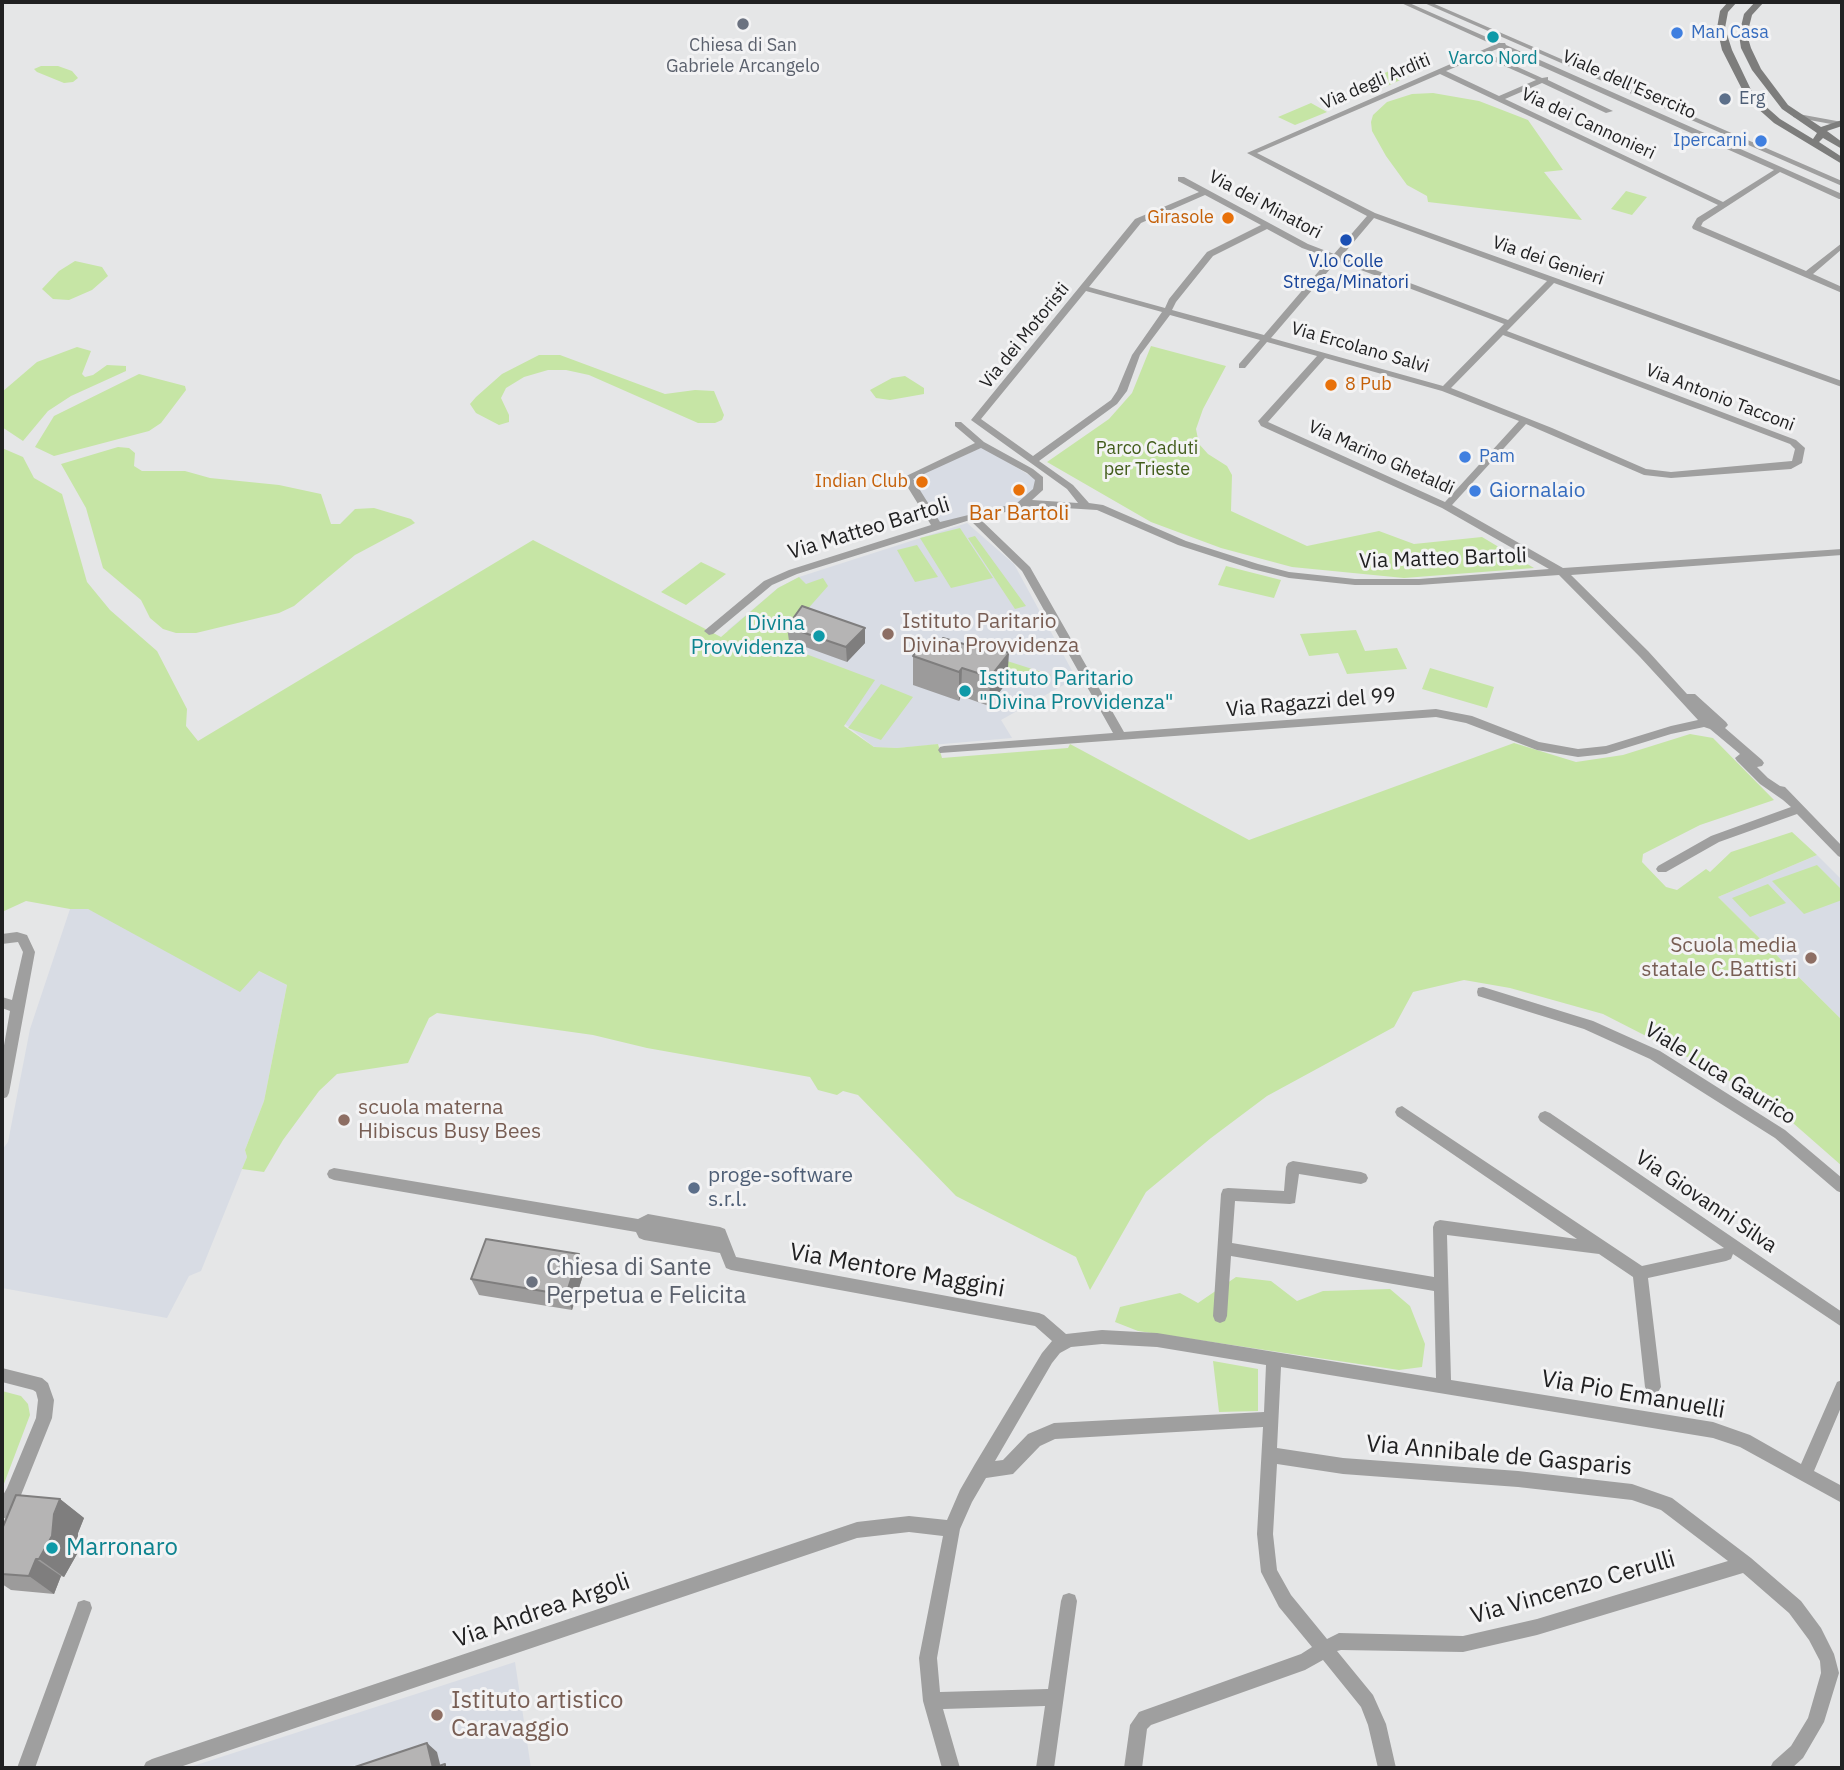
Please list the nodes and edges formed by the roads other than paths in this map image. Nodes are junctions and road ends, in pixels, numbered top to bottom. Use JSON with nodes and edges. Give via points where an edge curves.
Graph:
{"nodes":[{"id":1,"x":1402,"y":2,"type":"edge"},
{"id":2,"x":1425,"y":2,"type":"edge"},
{"id":3,"x":1733,"y":2,"type":"edge"},
{"id":4,"x":1760,"y":2,"type":"edge"},
{"id":5,"x":1513,"y":40,"type":"junction"},
{"id":6,"x":1500,"y":46,"type":"junction"},
{"id":7,"x":1482,"y":53,"type":"junction"},
{"id":8,"x":1440,"y":71,"type":"junction"},
{"id":9,"x":1561,"y":72,"type":"junction"},
{"id":10,"x":1589,"y":73,"type":"junction"},
{"id":11,"x":1577,"y":79,"type":"junction"},
{"id":12,"x":1542,"y":80,"type":"junction"},
{"id":13,"x":1614,"y":96,"type":"junction"},
{"id":14,"x":1498,"y":99,"type":"junction"},
{"id":15,"x":1595,"y":105,"type":"junction"},
{"id":16,"x":1667,"y":107,"type":"junction"},
{"id":17,"x":1609,"y":111,"type":"dead end"},
{"id":18,"x":1655,"y":114,"type":"junction"},
{"id":19,"x":1794,"y":115,"type":"junction"},
{"id":20,"x":1842,"y":125,"type":"edge"},
{"id":21,"x":1821,"y":133,"type":"junction"},
{"id":22,"x":1816,"y":145,"type":"junction"},
{"id":23,"x":1840,"y":145,"type":"edge"},
{"id":24,"x":1251,"y":153,"type":"joint"},
{"id":25,"x":1842,"y":161,"type":"edge"},
{"id":26,"x":1780,"y":169,"type":"junction"},
{"id":27,"x":1181,"y":178,"type":"dead end"},
{"id":28,"x":1842,"y":184,"type":"edge"},
{"id":29,"x":1206,"y":192,"type":"junction"},
{"id":30,"x":1842,"y":197,"type":"edge"},
{"id":31,"x":1724,"y":205,"type":"junction"},
{"id":32,"x":1372,"y":215,"type":"junction"},
{"id":33,"x":1266,"y":226,"type":"junction"},
{"id":34,"x":1842,"y":245,"type":"edge"},
{"id":35,"x":1838,"y":254,"type":"edge"},
{"id":36,"x":1336,"y":258,"type":"junction"},
{"id":37,"x":1807,"y":275,"type":"junction"},
{"id":38,"x":1553,"y":279,"type":"junction"},
{"id":39,"x":1085,"y":288,"type":"junction"},
{"id":40,"x":1842,"y":290,"type":"edge"},
{"id":41,"x":1167,"y":310,"type":"junction"},
{"id":42,"x":1506,"y":328,"type":"junction"},
{"id":43,"x":1266,"y":337,"type":"junction"},
{"id":44,"x":1322,"y":356,"type":"junction"},
{"id":45,"x":1242,"y":366,"type":"dead end"},
{"id":46,"x":1842,"y":384,"type":"edge"},
{"id":47,"x":1445,"y":389,"type":"junction"},
{"id":48,"x":1525,"y":420,"type":"junction"},
{"id":49,"x":958,"y":424,"type":"dead end"},
{"id":50,"x":981,"y":444,"type":"junction"},
{"id":51,"x":1600,"y":452,"type":"joint"},
{"id":52,"x":1034,"y":460,"type":"junction"},
{"id":53,"x":1085,"y":504,"type":"junction"},
{"id":54,"x":1020,"y":505,"type":"junction"},
{"id":55,"x":1446,"y":506,"type":"junction"},
{"id":56,"x":972,"y":517,"type":"junction"},
{"id":57,"x":937,"y":527,"type":"junction"},
{"id":58,"x":1842,"y":552,"type":"edge"},
{"id":59,"x":1563,"y":573,"type":"junction"},
{"id":60,"x":709,"y":631,"type":"dead end"},
{"id":61,"x":1671,"y":683,"type":"junction"},
{"id":62,"x":1706,"y":722,"type":"junction"},
{"id":63,"x":1121,"y":737,"type":"junction"},
{"id":64,"x":944,"y":750,"type":"dead end"},
{"id":65,"x":1758,"y":763,"type":"junction"},
{"id":66,"x":1785,"y":796,"type":"junction"},
{"id":67,"x":1798,"y":809,"type":"junction"},
{"id":68,"x":1842,"y":853,"type":"edge"},
{"id":69,"x":1662,"y":869,"type":"dead end"},
{"id":70,"x":2,"y":939,"type":"edge"},
{"id":71,"x":1483,"y":992,"type":"dead end"},
{"id":72,"x":2,"y":1002,"type":"edge"},
{"id":73,"x":17,"y":1008,"type":"junction"},
{"id":74,"x":7,"y":1040,"type":"edge"},
{"id":75,"x":2,"y":1093,"type":"edge"},
{"id":76,"x":1402,"y":1112,"type":"dead end"},
{"id":77,"x":1545,"y":1117,"type":"dead end"},
{"id":78,"x":334,"y":1174,"type":"dead end"},
{"id":79,"x":1361,"y":1178,"type":"dead end"},
{"id":80,"x":1842,"y":1187,"type":"edge"},
{"id":81,"x":1224,"y":1248,"type":"junction"},
{"id":82,"x":1601,"y":1249,"type":"junction"},
{"id":83,"x":1726,"y":1254,"type":"dead end"},
{"id":84,"x":1640,"y":1273,"type":"junction"},
{"id":85,"x":1442,"y":1285,"type":"junction"},
{"id":86,"x":1220,"y":1316,"type":"dead end"},
{"id":87,"x":1842,"y":1320,"type":"edge"},
{"id":88,"x":1064,"y":1342,"type":"junction"},
{"id":89,"x":1274,"y":1359,"type":"junction"},
{"id":90,"x":2,"y":1375,"type":"edge"},
{"id":91,"x":1444,"y":1387,"type":"junction"},
{"id":92,"x":1653,"y":1387,"type":"dead end"},
{"id":93,"x":1842,"y":1387,"type":"edge"},
{"id":94,"x":1270,"y":1419,"type":"junction"},
{"id":95,"x":1269,"y":1455,"type":"junction"},
{"id":96,"x":981,"y":1470,"type":"junction"},
{"id":97,"x":1805,"y":1475,"type":"junction"},
{"id":98,"x":1842,"y":1495,"type":"edge"},
{"id":99,"x":2,"y":1511,"type":"edge"},
{"id":100,"x":952,"y":1529,"type":"junction"},
{"id":101,"x":1745,"y":1564,"type":"junction"},
{"id":102,"x":1069,"y":1601,"type":"dead end"},
{"id":103,"x":84,"y":1608,"type":"dead end"},
{"id":104,"x":1324,"y":1648,"type":"junction"},
{"id":105,"x":1056,"y":1698,"type":"junction"},
{"id":106,"x":932,"y":1700,"type":"junction"},
{"id":107,"x":26,"y":1768,"type":"edge"},
{"id":108,"x":152,"y":1768,"type":"edge"},
{"id":109,"x":951,"y":1768,"type":"edge"},
{"id":110,"x":1045,"y":1768,"type":"edge"},
{"id":111,"x":1133,"y":1768,"type":"edge"},
{"id":112,"x":1387,"y":1768,"type":"edge"},
{"id":113,"x":1779,"y":1768,"type":"edge"}],
"edges":[{"from":1,"to":6,"type":"street","name":"Viale dell'Esercito"},
{"from":2,"to":5,"type":"street","name":"Viale dell'Esercito"},
{"from":3,"to":22,"type":"main road","via":[[1724,11],[1721,28],[1749,95],[1771,117]]},
{"from":4,"to":19,"type":"main road","via":[[1744,22],[1744,42],[1766,84]]},
{"from":5,"to":6,"type":"street","name":"Via degli Arditi"},
{"from":5,"to":10,"type":"street","name":"Viale dell'Esercito"},
{"from":6,"to":7,"type":"street","name":"Via degli Arditi"},
{"from":6,"to":9,"type":"street","name":"Viale dell'Esercito"},
{"from":7,"to":8,"type":"street","name":"Via degli Arditi"},
{"from":7,"to":12,"type":"street"},
{"from":8,"to":14,"type":"street","name":"Via dei Cannonieri"},
{"from":8,"to":24,"type":"street","name":"Via degli Arditi"},
{"from":9,"to":11,"type":"street","name":"Viale dell'Esercito"},
{"from":9,"to":12,"type":"street"},
{"from":10,"to":11,"type":"street"},
{"from":10,"to":16,"type":"street","name":"Viale dell'Esercito"},
{"from":11,"to":13,"type":"street","name":"Viale dell'Esercito"},
{"from":12,"to":14,"type":"street"},
{"from":12,"to":15,"type":"street"},
{"from":13,"to":15,"type":"street"},
{"from":13,"to":18,"type":"street","name":"Viale dell'Esercito"},
{"from":14,"to":31,"type":"street","name":"Via dei Cannonieri"},
{"from":15,"to":17,"type":"street"},
{"from":16,"to":18,"type":"street"},
{"from":16,"to":28,"type":"street","name":"Viale dell'Esercito"},
{"from":18,"to":26,"type":"street","name":"Viale dell'Esercito"},
{"from":19,"to":20,"type":"street"},
{"from":19,"to":21,"type":"main road"},
{"from":20,"to":21,"type":"main road"},
{"from":20,"to":23,"type":"main road","via":[[1835,134]]},
{"from":21,"to":22,"type":"main road"},
{"from":21,"to":23,"type":"main road"},
{"from":22,"to":25,"type":"main road"},
{"from":24,"to":32,"type":"street","name":"Via dei Genieri"},
{"from":26,"to":30,"type":"street","name":"Viale dell'Esercito"},
{"from":26,"to":31,"type":"street"},
{"from":27,"to":29,"type":"street","name":"Via dei Minatori"},
{"from":29,"to":33,"type":"street","name":"Via dei Minatori"},
{"from":29,"to":39,"type":"street","name":"Via dei Motoristi","via":[[1139,220]]},
{"from":31,"to":37,"type":"street","via":[[1700,220],[1697,229]]},
{"from":32,"to":36,"type":"street"},
{"from":32,"to":38,"type":"street","name":"Via dei Genieri"},
{"from":33,"to":36,"type":"street","name":"Via dei Minatori"},
{"from":33,"to":41,"type":"street","via":[[1214,250]]},
{"from":34,"to":35,"type":"street"},
{"from":35,"to":37,"type":"street"},
{"from":36,"to":42,"type":"street"},
{"from":36,"to":43,"type":"street"},
{"from":37,"to":40,"type":"street"},
{"from":38,"to":42,"type":"street"},
{"from":38,"to":46,"type":"street","name":"Via dei Genieri"},
{"from":39,"to":41,"type":"street"},
{"from":39,"to":52,"type":"street","name":"Via dei Motoristi","via":[[976,420]]},
{"from":41,"to":43,"type":"street","name":"Via Ercolano Salvi"},
{"from":41,"to":52,"type":"street","via":[[1136,355],[1114,402]]},
{"from":42,"to":47,"type":"street"},
{"from":42,"to":51,"type":"street","name":"Via Antonio Tacconi","via":[[1800,448],[1797,463],[1791,466],[1671,475],[1639,470]]},
{"from":43,"to":44,"type":"street","name":"Via Ercolano Salvi"},
{"from":43,"to":45,"type":"street"},
{"from":44,"to":47,"type":"street","name":"Via Ercolano Salvi"},
{"from":44,"to":55,"type":"street","name":"Via Marino Ghetaldi","via":[[1264,425]]},
{"from":47,"to":48,"type":"street"},
{"from":48,"to":51,"type":"street"},
{"from":48,"to":55,"type":"street"},
{"from":49,"to":50,"type":"street"},
{"from":50,"to":54,"type":"street","via":[[1040,479],[1038,490]]},
{"from":50,"to":57,"type":"street","via":[[907,478]]},
{"from":52,"to":53,"type":"street","name":"Via dei Motoristi"},
{"from":53,"to":54,"type":"street","name":"Via Matteo Bartoli"},
{"from":53,"to":59,"type":"street","name":"Via Matteo Bartoli","via":[[1196,548],[1256,568],[1300,576],[1398,583]]},
{"from":54,"to":56,"type":"street","name":"Via Matteo Bartoli"},
{"from":55,"to":59,"type":"street","name":"Via Marino Ghetaldi"},
{"from":56,"to":57,"type":"street","name":"Via Matteo Bartoli"},
{"from":56,"to":63,"type":"street","via":[[1026,569]]},
{"from":57,"to":60,"type":"street","name":"Via Matteo Bartoli","via":[[781,577]]},
{"from":58,"to":59,"type":"street","name":"Via Matteo Bartoli"},
{"from":59,"to":61,"type":"street","name":"Via Marino Ghetaldi"},
{"from":61,"to":62,"type":"street","name":"Via Marino Ghetaldi"},
{"from":61,"to":65,"type":"street","via":[[1711,713]]},
{"from":62,"to":63,"type":"street","name":"Via Ragazzi del 99","via":[[1606,750],[1578,753],[1550,749],[1468,719],[1436,713]]},
{"from":62,"to":65,"type":"street","via":[[1714,723]]},
{"from":62,"to":66,"type":"street"},
{"from":63,"to":64,"type":"street","name":"Via Ragazzi del 99"},
{"from":65,"to":66,"type":"street"},
{"from":66,"to":67,"type":"street"},
{"from":67,"to":68,"type":"street"},
{"from":67,"to":69,"type":"street","via":[[1715,839]]},
{"from":70,"to":73,"type":"street","via":[[17,936],[28,945]]},
{"from":71,"to":80,"type":"street","name":"Viale Luca Gaurico","via":[[1588,1025],[1655,1055],[1780,1133]]},
{"from":72,"to":73,"type":"street"},
{"from":73,"to":74,"type":"street"},
{"from":74,"to":75,"type":"street"},
{"from":76,"to":82,"type":"street"},
{"from":77,"to":87,"type":"street","name":"Via Giovanni Silva"},
{"from":78,"to":88,"type":"street","name":"Via Mentore Maggini","via":[[725,1247],[732,1263],[1039,1320]]},
{"from":79,"to":81,"type":"street","via":[[1293,1167],[1290,1198],[1228,1194]]},
{"from":81,"to":85,"type":"street"},
{"from":81,"to":86,"type":"street"},
{"from":82,"to":84,"type":"street"},
{"from":82,"to":85,"type":"street","via":[[1440,1227]]},
{"from":83,"to":84,"type":"street"},
{"from":84,"to":92,"type":"street","name":"Via Pio Emanuelli"},
{"from":85,"to":91,"type":"street"},
{"from":88,"to":89,"type":"street","name":"Via Pio Emanuelli","via":[[1084,1337],[1143,1339]]},
{"from":88,"to":96,"type":"street","via":[[1047,1358]]},
{"from":89,"to":91,"type":"street","name":"Via Pio Emanuelli"},
{"from":89,"to":94,"type":"street"},
{"from":90,"to":99,"type":"street","via":[[37,1383],[45,1394],[46,1408]]},
{"from":91,"to":97,"type":"street","name":"Via Pio Emanuelli","via":[[1713,1430],[1744,1441]]},
{"from":93,"to":97,"type":"street"},
{"from":94,"to":95,"type":"street"},
{"from":94,"to":96,"type":"street","via":[[1049,1432],[1034,1440],[1007,1468]]},
{"from":95,"to":101,"type":"street","name":"Via Annibale de Gasparis","via":[[1632,1492],[1666,1504]]},
{"from":95,"to":104,"type":"street","via":[[1265,1534],[1269,1572],[1285,1601]]},
{"from":96,"to":100,"type":"street"},
{"from":97,"to":98,"type":"street","name":"Via Pio Emanuelli"},
{"from":100,"to":106,"type":"street","via":[[928,1658]]},
{"from":100,"to":108,"type":"street","name":"Via Andrea Argoli","via":[[909,1524],[857,1530]]},
{"from":101,"to":104,"type":"street","name":"Via Vincenzo Cerulli","via":[[1537,1627],[1463,1644],[1352,1639]]},
{"from":101,"to":113,"type":"street","name":"Via Annibale de Gasparis","via":[[1799,1612],[1830,1666],[1811,1731]]},
{"from":102,"to":105,"type":"street"},
{"from":103,"to":107,"type":"street"},
{"from":104,"to":111,"type":"street","name":"Via Vincenzo Cerulli","via":[[1305,1661],[1145,1718],[1139,1725]]},
{"from":104,"to":112,"type":"street","via":[[1367,1701]]},
{"from":105,"to":106,"type":"street"},
{"from":105,"to":110,"type":"street"},
{"from":106,"to":109,"type":"street"}]}
